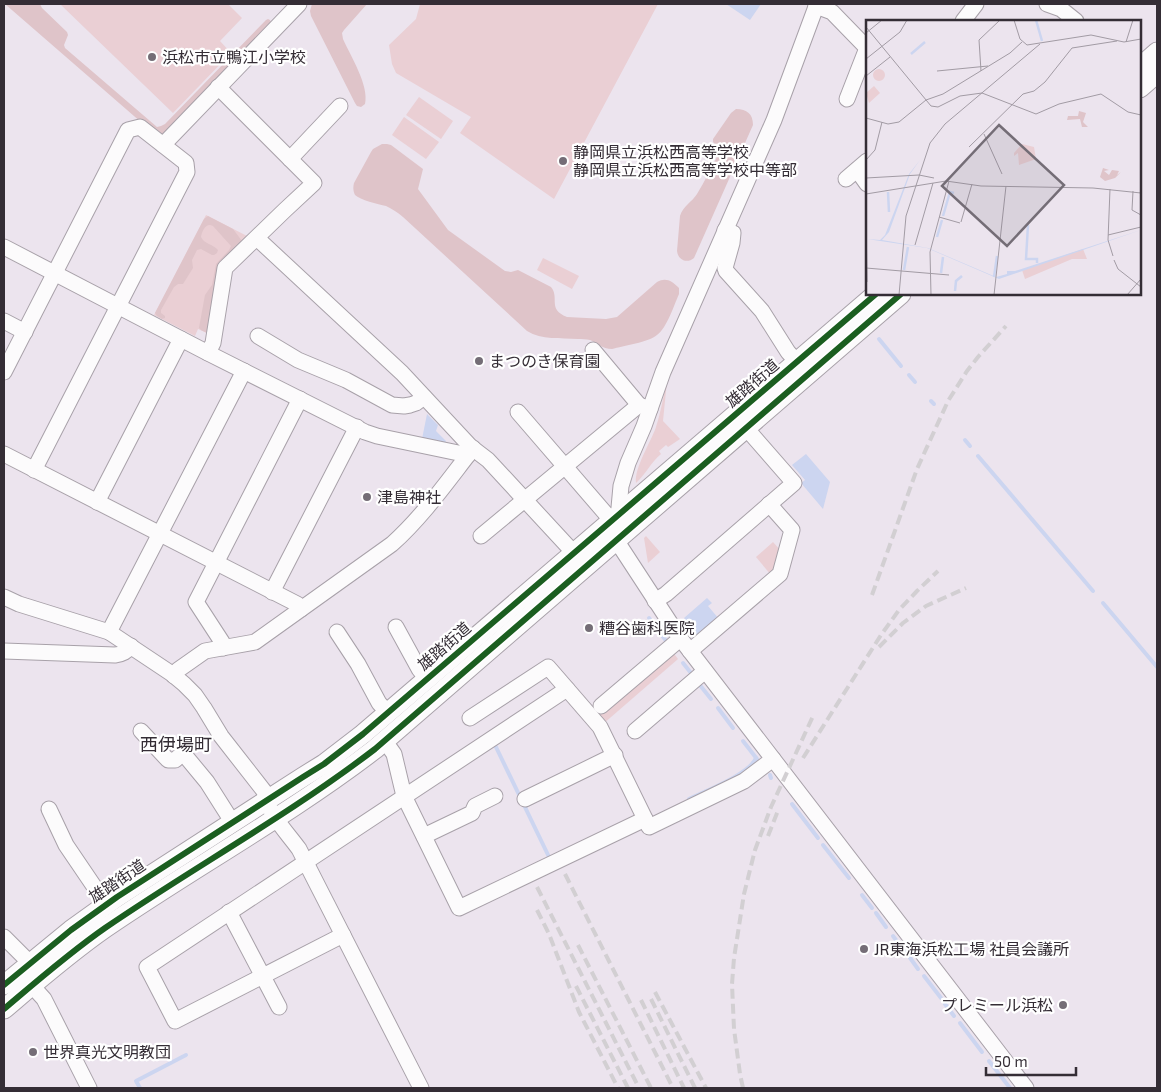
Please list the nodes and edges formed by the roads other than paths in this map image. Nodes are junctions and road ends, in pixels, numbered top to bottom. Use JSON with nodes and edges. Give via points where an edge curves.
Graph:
{"nodes":[{"id":1,"x":299,"y":4,"type":"edge"},
{"id":2,"x":976,"y":4,"type":"edge"},
{"id":3,"x":1047,"y":4,"type":"edge"},
{"id":4,"x":817,"y":5,"type":"edge"},
{"id":5,"x":964,"y":20,"type":"edge"},
{"id":6,"x":1075,"y":20,"type":"edge"},
{"id":7,"x":866,"y":48,"type":"edge"},
{"id":8,"x":866,"y":51,"type":"edge"},
{"id":9,"x":1157,"y":52,"type":"edge"},
{"id":10,"x":1141,"y":67,"type":"edge"},
{"id":11,"x":1157,"y":73,"type":"edge"},
{"id":12,"x":218,"y":87,"type":"junction"},
{"id":13,"x":1141,"y":87,"type":"edge"},
{"id":14,"x":847,"y":98,"type":"dead end"},
{"id":15,"x":340,"y":106,"type":"dead end"},
{"id":16,"x":163,"y":145,"type":"junction"},
{"id":17,"x":290,"y":159,"type":"junction"},
{"id":18,"x":857,"y":170,"type":"edge"},
{"id":19,"x":866,"y":183,"type":"edge"},
{"id":20,"x":726,"y":230,"type":"junction"},
{"id":21,"x":260,"y":242,"type":"dead end"},
{"id":22,"x":4,"y":247,"type":"edge"},
{"id":23,"x":726,"y":271,"type":"junction"},
{"id":24,"x":55,"y":273,"type":"junction"},
{"id":25,"x":702,"y":284,"type":"junction"},
{"id":26,"x":875,"y":295,"type":"edge"},
{"id":27,"x":900,"y":295,"type":"edge"},
{"id":28,"x":118,"y":306,"type":"junction"},
{"id":29,"x":4,"y":321,"type":"edge"},
{"id":30,"x":25,"y":332,"type":"junction"},
{"id":31,"x":258,"y":336,"type":"dead end"},
{"id":32,"x":181,"y":339,"type":"junction"},
{"id":33,"x":594,"y":350,"type":"dead end"},
{"id":34,"x":208,"y":353,"type":"junction"},
{"id":35,"x":797,"y":362,"type":"junction"},
{"id":36,"x":244,"y":371,"type":"junction"},
{"id":37,"x":4,"y":372,"type":"edge"},
{"id":38,"x":424,"y":397,"type":"junction"},
{"id":39,"x":300,"y":399,"type":"junction"},
{"id":40,"x":644,"y":407,"type":"junction"},
{"id":41,"x":518,"y":412,"type":"dead end"},
{"id":42,"x":357,"y":427,"type":"junction"},
{"id":43,"x":746,"y":428,"type":"junction"},
{"id":44,"x":470,"y":452,"type":"junction"},
{"id":45,"x":4,"y":454,"type":"edge"},
{"id":46,"x":566,"y":466,"type":"junction"},
{"id":47,"x":34,"y":470,"type":"junction"},
{"id":48,"x":525,"y":499,"type":"junction"},
{"id":49,"x":97,"y":502,"type":"junction"},
{"id":50,"x":769,"y":504,"type":"junction"},
{"id":51,"x":615,"y":518,"type":"junction"},
{"id":52,"x":160,"y":534,"type":"junction"},
{"id":53,"x":480,"y":536,"type":"dead end"},
{"id":54,"x":616,"y":540,"type":"junction"},
{"id":55,"x":574,"y":553,"type":"junction"},
{"id":56,"x":216,"y":563,"type":"junction"},
{"id":57,"x":272,"y":592,"type":"junction"},
{"id":58,"x":4,"y":597,"type":"edge"},
{"id":59,"x":655,"y":601,"type":"junction"},
{"id":60,"x":301,"y":609,"type":"junction"},
{"id":61,"x":396,"y":627,"type":"dead end"},
{"id":62,"x":109,"y":632,"type":"junction"},
{"id":63,"x":337,"y":632,"type":"dead end"},
{"id":64,"x":680,"y":638,"type":"junction"},
{"id":65,"x":131,"y":646,"type":"junction"},
{"id":66,"x":223,"y":648,"type":"junction"},
{"id":67,"x":4,"y":650,"type":"edge"},
{"id":68,"x":690,"y":651,"type":"junction"},
{"id":69,"x":705,"y":671,"type":"junction"},
{"id":70,"x":174,"y":676,"type":"junction"},
{"id":71,"x":427,"y":679,"type":"junction"},
{"id":72,"x":567,"y":689,"type":"junction"},
{"id":73,"x":605,"y":697,"type":"dead end"},
{"id":74,"x":388,"y":713,"type":"junction"},
{"id":75,"x":470,"y":718,"type":"dead end"},
{"id":76,"x":634,"y":730,"type":"dead end"},
{"id":77,"x":142,"y":731,"type":"dead end"},
{"id":78,"x":384,"y":740,"type":"junction"},
{"id":79,"x":615,"y":755,"type":"junction"},
{"id":80,"x":773,"y":759,"type":"junction"},
{"id":81,"x":404,"y":796,"type":"junction"},
{"id":82,"x":495,"y":796,"type":"dead end"},
{"id":83,"x":525,"y":799,"type":"dead end"},
{"id":84,"x":266,"y":802,"type":"junction"},
{"id":85,"x":49,"y":809,"type":"dead end"},
{"id":86,"x":276,"y":818,"type":"junction"},
{"id":87,"x":645,"y":818,"type":"junction"},
{"id":88,"x":233,"y":823,"type":"junction"},
{"id":89,"x":424,"y":836,"type":"junction"},
{"id":90,"x":305,"y":862,"type":"junction"},
{"id":91,"x":106,"y":904,"type":"junction"},
{"id":92,"x":229,"y":912,"type":"junction"},
{"id":93,"x":343,"y":935,"type":"junction"},
{"id":94,"x":4,"y":936,"type":"edge"},
{"id":95,"x":27,"y":973,"type":"junction"},
{"id":96,"x":262,"y":976,"type":"junction"},
{"id":97,"x":4,"y":985,"type":"edge"},
{"id":98,"x":278,"y":1007,"type":"dead end"},
{"id":99,"x":4,"y":1009,"type":"edge"},
{"id":100,"x":89,"y":1088,"type":"edge"},
{"id":101,"x":421,"y":1088,"type":"edge"},
{"id":102,"x":1026,"y":1088,"type":"edge"}],
"edges":[{"from":1,"to":12,"type":"street"},
{"from":2,"to":5,"type":"street"},
{"from":3,"to":6,"type":"street"},
{"from":4,"to":7,"type":"street","via":[[832,12]]},
{"from":4,"to":20,"type":"street","via":[[774,120]]},
{"from":8,"to":14,"type":"street"},
{"from":9,"to":10,"type":"main road"},
{"from":11,"to":13,"type":"main road"},
{"from":12,"to":16,"type":"street"},
{"from":12,"to":17,"type":"street"},
{"from":15,"to":17,"type":"street"},
{"from":16,"to":24,"type":"street","via":[[140,127],[128,130]]},
{"from":16,"to":28,"type":"street","via":[[186,163],[187,172]]},
{"from":17,"to":34,"type":"street","via":[[314,184],[225,268]]},
{"from":18,"to":19,"type":"street"},
{"from":20,"to":23,"type":"street","via":[[734,233]]},
{"from":20,"to":25,"type":"street"},
{"from":21,"to":38,"type":"street"},
{"from":22,"to":24,"type":"street"},
{"from":23,"to":25,"type":"street","via":[[707,286]]},
{"from":23,"to":35,"type":"street","via":[[762,311]]},
{"from":24,"to":28,"type":"street"},
{"from":24,"to":30,"type":"street"},
{"from":25,"to":40,"type":"street"},
{"from":26,"to":35,"type":"main road","name":"雄踏街道"},
{"from":27,"to":43,"type":"main road","name":"雄踏街道"},
{"from":28,"to":32,"type":"street"},
{"from":28,"to":47,"type":"street"},
{"from":29,"to":30,"type":"street"},
{"from":30,"to":37,"type":"street"},
{"from":31,"to":38,"type":"street","via":[[298,360],[346,380],[392,405],[410,405]]},
{"from":32,"to":34,"type":"street"},
{"from":32,"to":49,"type":"street"},
{"from":33,"to":40,"type":"street"},
{"from":34,"to":36,"type":"street"},
{"from":35,"to":51,"type":"main road","name":"雄踏街道"},
{"from":36,"to":39,"type":"street"},
{"from":36,"to":52,"type":"street"},
{"from":38,"to":44,"type":"street"},
{"from":39,"to":42,"type":"street"},
{"from":39,"to":56,"type":"street"},
{"from":40,"to":46,"type":"street"},
{"from":40,"to":51,"type":"street"},
{"from":41,"to":46,"type":"street"},
{"from":42,"to":44,"type":"street","via":[[377,436]]},
{"from":42,"to":57,"type":"street"},
{"from":43,"to":50,"type":"street","via":[[794,483]]},
{"from":43,"to":54,"type":"main road","name":"雄踏街道"},
{"from":44,"to":48,"type":"street","via":[[488,460]]},
{"from":44,"to":60,"type":"street","via":[[404,533]]},
{"from":45,"to":47,"type":"street"},
{"from":46,"to":48,"type":"street"},
{"from":46,"to":51,"type":"street"},
{"from":47,"to":49,"type":"street"},
{"from":48,"to":53,"type":"street"},
{"from":48,"to":55,"type":"street"},
{"from":49,"to":52,"type":"street"},
{"from":50,"to":59,"type":"street"},
{"from":50,"to":68,"type":"street","via":[[792,530],[780,574]]},
{"from":51,"to":54,"type":"street"},
{"from":51,"to":55,"type":"main road","name":"雄踏街道"},
{"from":52,"to":56,"type":"street"},
{"from":52,"to":62,"type":"street"},
{"from":54,"to":59,"type":"street"},
{"from":54,"to":78,"type":"main road","name":"雄踏街道"},
{"from":55,"to":71,"type":"main road","name":"雄踏街道"},
{"from":56,"to":57,"type":"street"},
{"from":56,"to":66,"type":"street","via":[[196,602]]},
{"from":57,"to":60,"type":"street"},
{"from":58,"to":62,"type":"street"},
{"from":59,"to":64,"type":"street"},
{"from":60,"to":66,"type":"street","via":[[255,642]]},
{"from":61,"to":71,"type":"street"},
{"from":62,"to":65,"type":"street"},
{"from":63,"to":74,"type":"street"},
{"from":64,"to":68,"type":"street"},
{"from":64,"to":73,"type":"street"},
{"from":65,"to":67,"type":"street","via":[[122,654],[115,655]]},
{"from":65,"to":70,"type":"street"},
{"from":66,"to":70,"type":"street","via":[[205,651]]},
{"from":68,"to":69,"type":"street"},
{"from":69,"to":76,"type":"street"},
{"from":69,"to":80,"type":"street"},
{"from":70,"to":84,"type":"street","via":[[190,689],[204,708],[221,736],[264,791]]},
{"from":71,"to":74,"type":"main road","name":"雄踏街道"},
{"from":72,"to":75,"type":"street","via":[[548,667]]},
{"from":72,"to":79,"type":"street","via":[[600,727]]},
{"from":72,"to":81,"type":"street"},
{"from":74,"to":84,"type":"main road","name":"雄踏街道","via":[[324,764]]},
{"from":77,"to":88,"type":"street","via":[[168,760],[175,760],[183,753],[207,782]]},
{"from":78,"to":81,"type":"street","via":[[394,754]]},
{"from":78,"to":86,"type":"main road","name":"雄踏街道","via":[[335,779]]},
{"from":79,"to":83,"type":"street"},
{"from":79,"to":87,"type":"street"},
{"from":80,"to":87,"type":"street","via":[[744,781],[649,827]]},
{"from":80,"to":102,"type":"street"},
{"from":81,"to":89,"type":"street"},
{"from":81,"to":90,"type":"street"},
{"from":82,"to":89,"type":"street","via":[[475,806],[472,813]]},
{"from":84,"to":86,"type":"street"},
{"from":84,"to":88,"type":"main road","name":"雄踏街道"},
{"from":85,"to":91,"type":"street","via":[[66,845]]},
{"from":86,"to":90,"type":"street"},
{"from":86,"to":95,"type":"main road","name":"雄踏街道","via":[[60,961]]},
{"from":87,"to":89,"type":"street","via":[[459,908]]},
{"from":88,"to":91,"type":"main road","name":"雄踏街道"},
{"from":90,"to":92,"type":"street"},
{"from":90,"to":93,"type":"street"},
{"from":91,"to":95,"type":"main road","name":"雄踏街道","via":[[72,930]]},
{"from":92,"to":96,"type":"street"},
{"from":92,"to":96,"type":"street","via":[[147,967],[175,1021]]},
{"from":93,"to":96,"type":"street"},
{"from":93,"to":101,"type":"street"},
{"from":94,"to":95,"type":"street"},
{"from":95,"to":97,"type":"main road","name":"雄踏街道"},
{"from":95,"to":99,"type":"main road","name":"雄踏街道"},
{"from":95,"to":100,"type":"street","via":[[44,999]]},
{"from":96,"to":98,"type":"street"}]}
